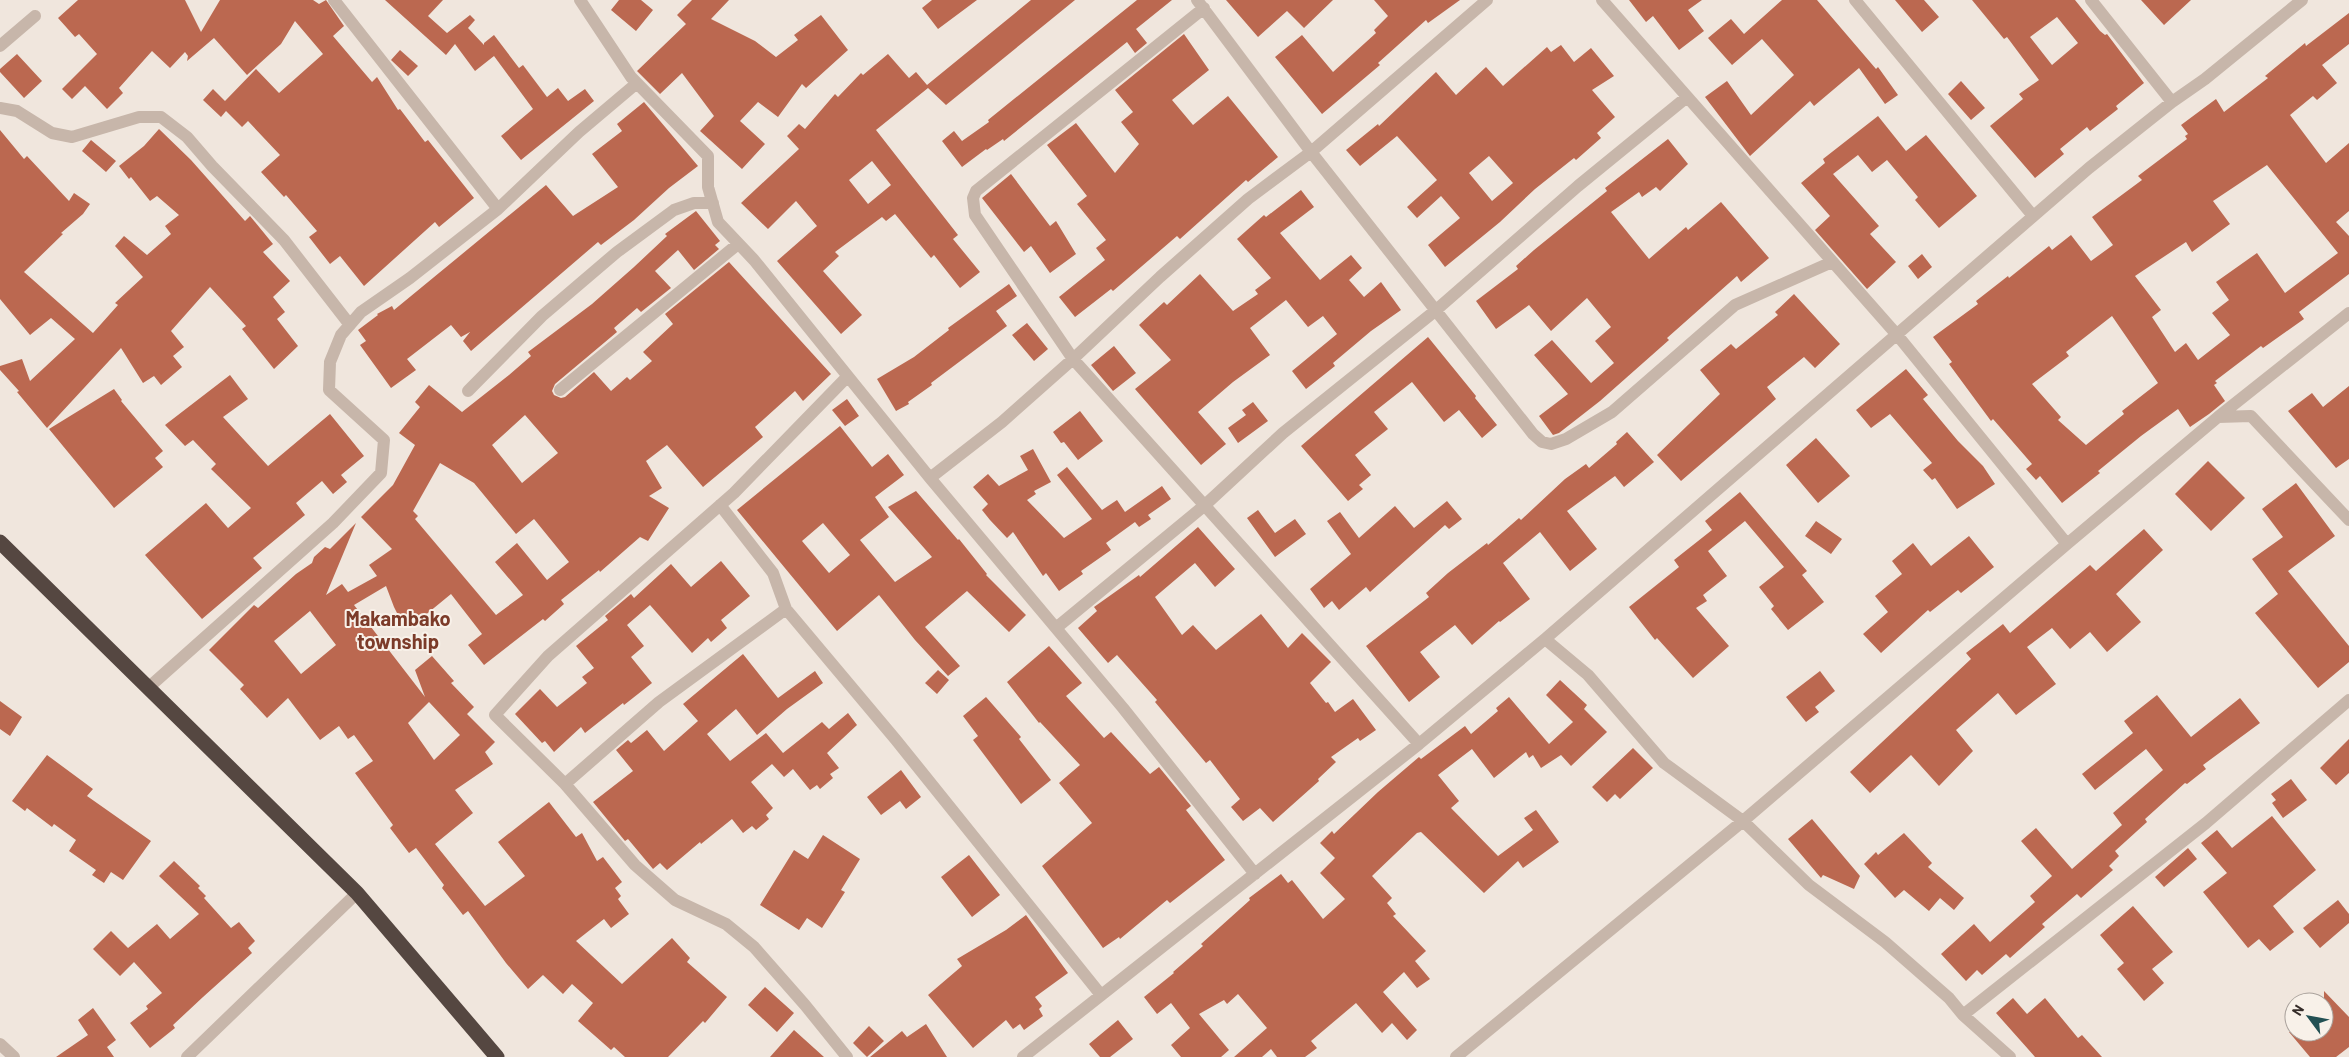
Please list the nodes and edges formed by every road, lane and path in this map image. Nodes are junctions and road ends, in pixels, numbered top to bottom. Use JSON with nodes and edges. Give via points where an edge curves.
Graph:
{"nodes":[{"id":1,"x":334,"y":0,"type":"edge"},
{"id":2,"x":580,"y":0,"type":"edge"},
{"id":3,"x":1487,"y":0,"type":"edge"},
{"id":4,"x":1602,"y":0,"type":"edge"},
{"id":5,"x":1854,"y":0,"type":"edge"},
{"id":6,"x":2091,"y":0,"type":"edge"},
{"id":7,"x":2302,"y":0,"type":"edge"},
{"id":8,"x":1201,"y":4,"type":"edge"},
{"id":9,"x":35,"y":16,"type":"dead end"},
{"id":10,"x":0,"y":46,"type":"edge"},
{"id":11,"x":637,"y":83,"type":"junction"},
{"id":12,"x":1687,"y":97,"type":"junction"},
{"id":13,"x":2172,"y":102,"type":"junction"},
{"id":14,"x":0,"y":108,"type":"edge"},
{"id":15,"x":1311,"y":152,"type":"junction"},
{"id":16,"x":713,"y":203,"type":"junction"},
{"id":17,"x":498,"y":209,"type":"junction"},
{"id":18,"x":2033,"y":216,"type":"junction"},
{"id":19,"x":738,"y":244,"type":"junction"},
{"id":20,"x":1832,"y":262,"type":"junction"},
{"id":21,"x":1435,"y":311,"type":"junction"},
{"id":22,"x":2349,"y":313,"type":"edge"},
{"id":23,"x":350,"y":325,"type":"junction"},
{"id":24,"x":1898,"y":336,"type":"junction"},
{"id":25,"x":1073,"y":359,"type":"junction"},
{"id":26,"x":847,"y":377,"type":"junction"},
{"id":27,"x":468,"y":390,"type":"dead end"},
{"id":28,"x":560,"y":390,"type":"dead end"},
{"id":29,"x":2218,"y":417,"type":"junction"},
{"id":30,"x":930,"y":478,"type":"junction"},
{"id":31,"x":720,"y":505,"type":"junction"},
{"id":32,"x":1205,"y":505,"type":"junction"},
{"id":33,"x":2349,"y":520,"type":"edge"},
{"id":34,"x":0,"y":542,"type":"edge"},
{"id":35,"x":2067,"y":544,"type":"junction"},
{"id":36,"x":786,"y":609,"type":"junction"},
{"id":37,"x":1056,"y":628,"type":"junction"},
{"id":38,"x":1544,"y":639,"type":"junction"},
{"id":39,"x":148,"y":688,"type":"junction"},
{"id":40,"x":2349,"y":700,"type":"edge"},
{"id":41,"x":1419,"y":744,"type":"junction"},
{"id":42,"x":564,"y":784,"type":"junction"},
{"id":43,"x":1743,"y":821,"type":"junction"},
{"id":44,"x":1254,"y":874,"type":"junction"},
{"id":45,"x":357,"y":893,"type":"junction"},
{"id":46,"x":1101,"y":995,"type":"junction"},
{"id":47,"x":1963,"y":1015,"type":"junction"},
{"id":48,"x":0,"y":1044,"type":"edge"},
{"id":49,"x":14,"y":1057,"type":"edge"},
{"id":50,"x":187,"y":1057,"type":"edge"},
{"id":51,"x":497,"y":1057,"type":"edge"},
{"id":52,"x":847,"y":1057,"type":"edge"},
{"id":53,"x":1023,"y":1057,"type":"edge"},
{"id":54,"x":1456,"y":1057,"type":"edge"},
{"id":55,"x":2010,"y":1057,"type":"edge"}],
"edges":[{"from":1,"to":17,"type":"street"},
{"from":2,"to":11,"type":"street"},
{"from":3,"to":15,"type":"street"},
{"from":4,"to":12,"type":"street"},
{"from":5,"to":18,"type":"street"},
{"from":6,"to":13,"type":"street"},
{"from":7,"to":13,"type":"street"},
{"from":8,"to":15,"type":"street"},
{"from":8,"to":25,"type":"street","via":[[976,191],[973,198],[975,215]]},
{"from":9,"to":10,"type":"street"},
{"from":11,"to":16,"type":"street","via":[[708,156],[708,187]]},
{"from":11,"to":17,"type":"street","via":[[579,132]]},
{"from":12,"to":20,"type":"street"},
{"from":12,"to":21,"type":"street","via":[[1578,186]]},
{"from":13,"to":18,"type":"street"},
{"from":14,"to":23,"type":"street","via":[[17,111],[52,133],[72,137],[139,117],[161,117],[187,137],[284,240]]},
{"from":15,"to":21,"type":"street"},
{"from":15,"to":25,"type":"street","via":[[1248,199],[1160,276]]},
{"from":16,"to":19,"type":"street","via":[[718,222]]},
{"from":16,"to":27,"type":"street","via":[[694,203],[674,210],[617,252],[542,316]]},
{"from":17,"to":23,"type":"street","via":[[361,312]]},
{"from":18,"to":24,"type":"street"},
{"from":19,"to":26,"type":"street"},
{"from":19,"to":28,"type":"street"},
{"from":20,"to":21,"type":"street","via":[[1735,305],[1612,412],[1566,440],[1551,444],[1542,442],[1533,434]]},
{"from":20,"to":24,"type":"street"},
{"from":21,"to":32,"type":"street","via":[[1283,433]]},
{"from":22,"to":29,"type":"street"},
{"from":23,"to":39,"type":"street","via":[[341,335],[330,362],[329,390],[384,440],[381,473],[326,529]]},
{"from":24,"to":35,"type":"street"},
{"from":24,"to":38,"type":"street"},
{"from":25,"to":30,"type":"street","via":[[1002,422]]},
{"from":25,"to":32,"type":"street"},
{"from":26,"to":30,"type":"street"},
{"from":26,"to":31,"type":"street"},
{"from":29,"to":33,"type":"street","via":[[2251,416]]},
{"from":29,"to":35,"type":"street"},
{"from":30,"to":37,"type":"street"},
{"from":31,"to":36,"type":"street","via":[[773,573]]},
{"from":31,"to":42,"type":"street","via":[[548,656],[495,715]]},
{"from":32,"to":37,"type":"street"},
{"from":32,"to":41,"type":"street"},
{"from":34,"to":39,"type":"highway"},
{"from":35,"to":43,"type":"street"},
{"from":36,"to":42,"type":"street","via":[[659,702]]},
{"from":36,"to":46,"type":"street"},
{"from":37,"to":44,"type":"street"},
{"from":38,"to":41,"type":"street"},
{"from":38,"to":43,"type":"street","via":[[1588,676],[1664,763]]},
{"from":39,"to":45,"type":"highway"},
{"from":40,"to":47,"type":"street","via":[[2206,823]]},
{"from":41,"to":44,"type":"street"},
{"from":42,"to":52,"type":"street","via":[[635,865],[675,900],[726,924],[754,947]]},
{"from":43,"to":47,"type":"street","via":[[1809,885],[1885,942],[1949,998]]},
{"from":43,"to":54,"type":"street"},
{"from":44,"to":46,"type":"street"},
{"from":45,"to":50,"type":"street"},
{"from":45,"to":51,"type":"highway"},
{"from":46,"to":53,"type":"street"},
{"from":47,"to":55,"type":"street"},
{"from":48,"to":49,"type":"street"}]}
